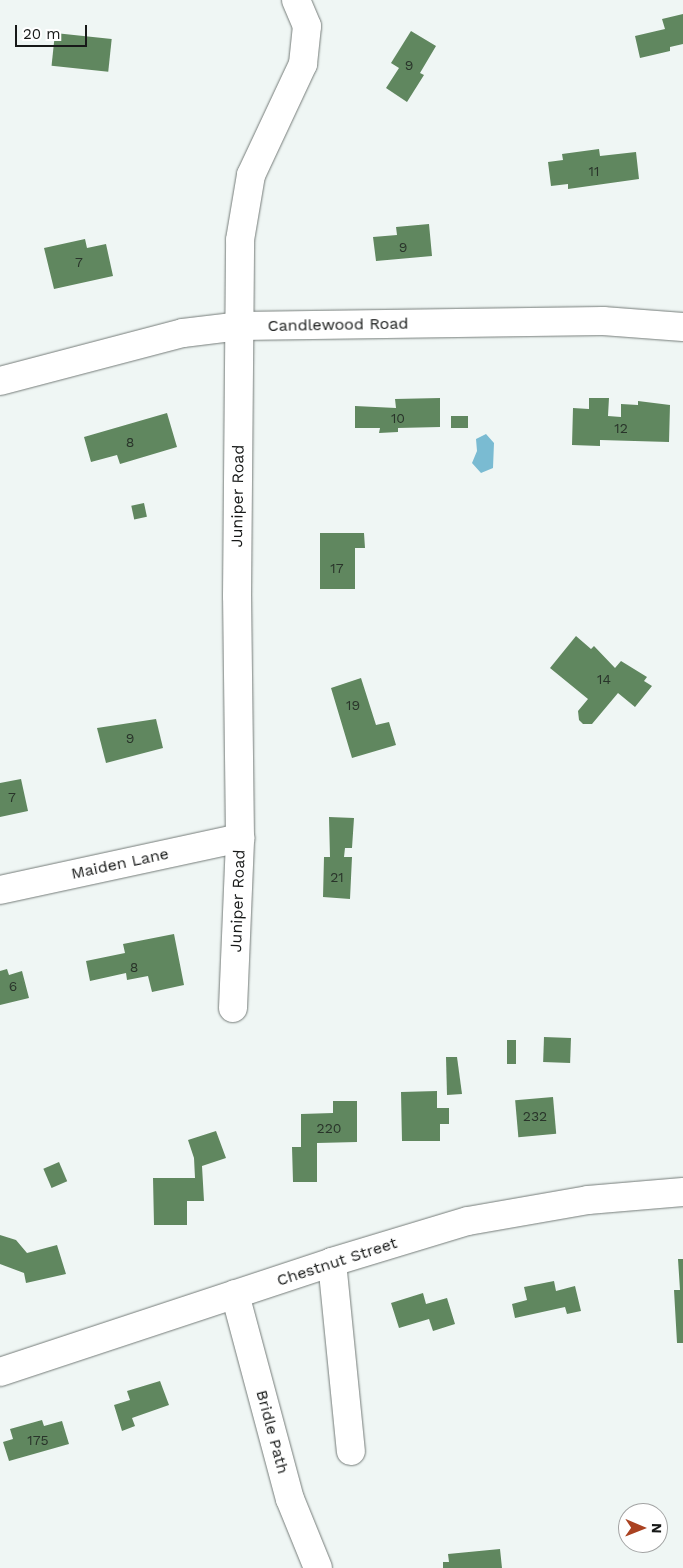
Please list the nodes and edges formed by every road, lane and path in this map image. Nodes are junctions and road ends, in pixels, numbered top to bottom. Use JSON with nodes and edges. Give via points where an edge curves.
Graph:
{"nodes":[{"id":1,"x":296,"y":0,"type":"edge"},
{"id":2,"x":240,"y":326,"type":"junction"},
{"id":3,"x":683,"y":326,"type":"edge"},
{"id":4,"x":0,"y":381,"type":"edge"},
{"id":5,"x":240,"y":838,"type":"junction"},
{"id":6,"x":0,"y":890,"type":"edge"},
{"id":7,"x":233,"y":1008,"type":"dead end"},
{"id":8,"x":683,"y":1192,"type":"edge"},
{"id":9,"x":332,"y":1262,"type":"junction"},
{"id":10,"x":235,"y":1294,"type":"junction"},
{"id":11,"x":0,"y":1372,"type":"edge"},
{"id":12,"x":351,"y":1451,"type":"dead end"},
{"id":13,"x":318,"y":1568,"type":"edge"}],
"edges":[{"from":1,"to":2,"type":"street","name":"Juniper Road","via":[[307,26],[303,64],[251,175],[240,240]]},
{"from":2,"to":3,"type":"street","name":"Candlewood Road","via":[[603,321]]},
{"from":2,"to":4,"type":"street","name":"Candlewood Road","via":[[183,333]]},
{"from":2,"to":5,"type":"street","name":"Juniper Road","via":[[237,596]]},
{"from":5,"to":6,"type":"street","name":"Maiden Lane"},
{"from":5,"to":7,"type":"street","name":"Juniper Road"},
{"from":8,"to":9,"type":"street","name":"Chestnut Street","via":[[596,1199],[498,1215]]},
{"from":9,"to":10,"type":"street","name":"Chestnut Street"},
{"from":9,"to":12,"type":"street"},
{"from":10,"to":11,"type":"street","name":"Chestnut Street"},
{"from":10,"to":13,"type":"street","name":"Bridle Path","via":[[290,1498]]}]}
